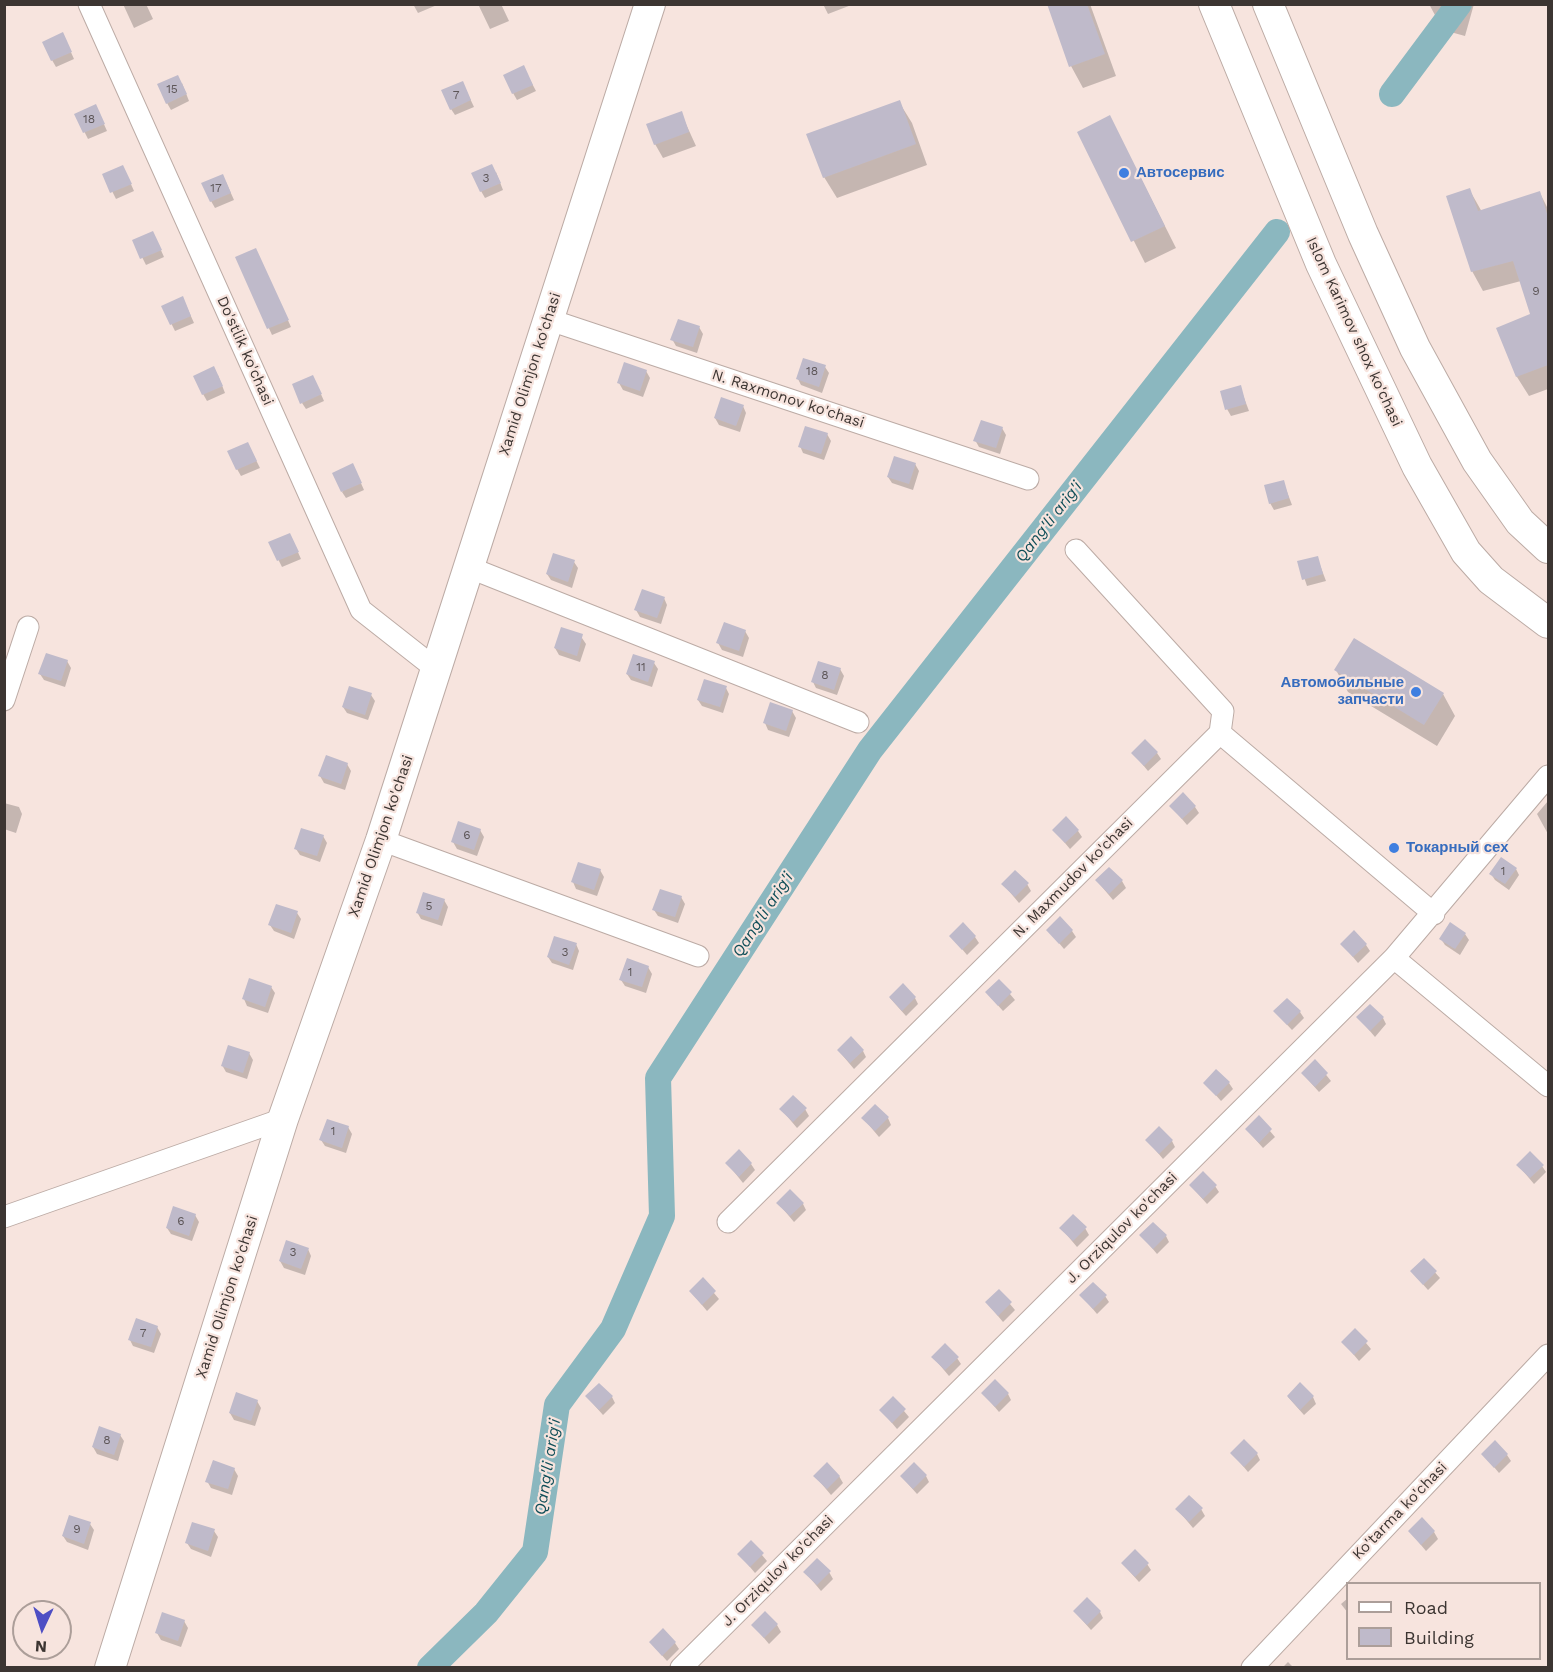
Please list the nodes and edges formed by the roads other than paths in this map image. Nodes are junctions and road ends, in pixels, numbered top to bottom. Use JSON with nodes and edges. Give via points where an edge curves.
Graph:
{"nodes":[{"id":1,"x":89,"y":4,"type":"edge"},
{"id":2,"x":650,"y":4,"type":"edge"},
{"id":3,"x":1214,"y":4,"type":"edge"},
{"id":4,"x":1268,"y":4,"type":"edge"},
{"id":5,"x":547,"y":319,"type":"junction"},
{"id":6,"x":1028,"y":479,"type":"dead end"},
{"id":7,"x":1548,"y":548,"type":"edge"},
{"id":8,"x":1076,"y":550,"type":"dead end"},
{"id":9,"x":468,"y":567,"type":"junction"},
{"id":10,"x":1548,"y":623,"type":"edge"},
{"id":11,"x":28,"y":627,"type":"dead end"},
{"id":12,"x":436,"y":669,"type":"junction"},
{"id":13,"x":4,"y":700,"type":"edge"},
{"id":14,"x":858,"y":722,"type":"dead end"},
{"id":15,"x":1220,"y":733,"type":"junction"},
{"id":16,"x":1548,"y":776,"type":"edge"},
{"id":17,"x":381,"y":840,"type":"junction"},
{"id":18,"x":1434,"y":914,"type":"junction"},
{"id":19,"x":698,"y":956,"type":"dead end"},
{"id":20,"x":1394,"y":958,"type":"junction"},
{"id":21,"x":1548,"y":1086,"type":"edge"},
{"id":22,"x":283,"y":1119,"type":"junction"},
{"id":23,"x":4,"y":1217,"type":"edge"},
{"id":24,"x":728,"y":1222,"type":"dead end"},
{"id":25,"x":1548,"y":1355,"type":"edge"},
{"id":26,"x":110,"y":1668,"type":"edge"},
{"id":27,"x":681,"y":1668,"type":"edge"},
{"id":28,"x":1252,"y":1668,"type":"edge"}],
"edges":[{"from":1,"to":12,"type":"street","name":"Do'stlik ko'chasi","via":[[361,610]]},
{"from":2,"to":5,"type":"main road","name":"Xamid Olimjon ko'chasi"},
{"from":3,"to":10,"type":"main road","name":"Islom Karimov shox ko'chasi","via":[[1321,264],[1417,466],[1466,552],[1491,580]]},
{"from":4,"to":7,"type":"main road","via":[[1363,234],[1415,348],[1477,461],[1520,522]]},
{"from":5,"to":6,"type":"street","name":"N. Raxmonov ko'chasi"},
{"from":5,"to":9,"type":"main road","name":"Xamid Olimjon ko'chasi"},
{"from":8,"to":15,"type":"street","via":[[1223,711]]},
{"from":9,"to":12,"type":"main road","name":"Xamid Olimjon ko'chasi"},
{"from":9,"to":14,"type":"street"},
{"from":11,"to":13,"type":"street"},
{"from":12,"to":17,"type":"main road","name":"Xamid Olimjon ko'chasi"},
{"from":15,"to":18,"type":"street"},
{"from":15,"to":24,"type":"street","name":"N. Maxmudov ko'chasi"},
{"from":16,"to":18,"type":"street","name":"J. Orziqulov ko'chasi"},
{"from":17,"to":19,"type":"street"},
{"from":17,"to":22,"type":"main road","name":"Xamid Olimjon ko'chasi"},
{"from":18,"to":20,"type":"street","name":"J. Orziqulov ko'chasi"},
{"from":20,"to":21,"type":"street"},
{"from":20,"to":27,"type":"street","name":"J. Orziqulov ko'chasi"},
{"from":22,"to":23,"type":"street"},
{"from":22,"to":26,"type":"main road","name":"Xamid Olimjon ko'chasi"},
{"from":25,"to":28,"type":"street","name":"Ko'tarma ko'chasi"}]}
